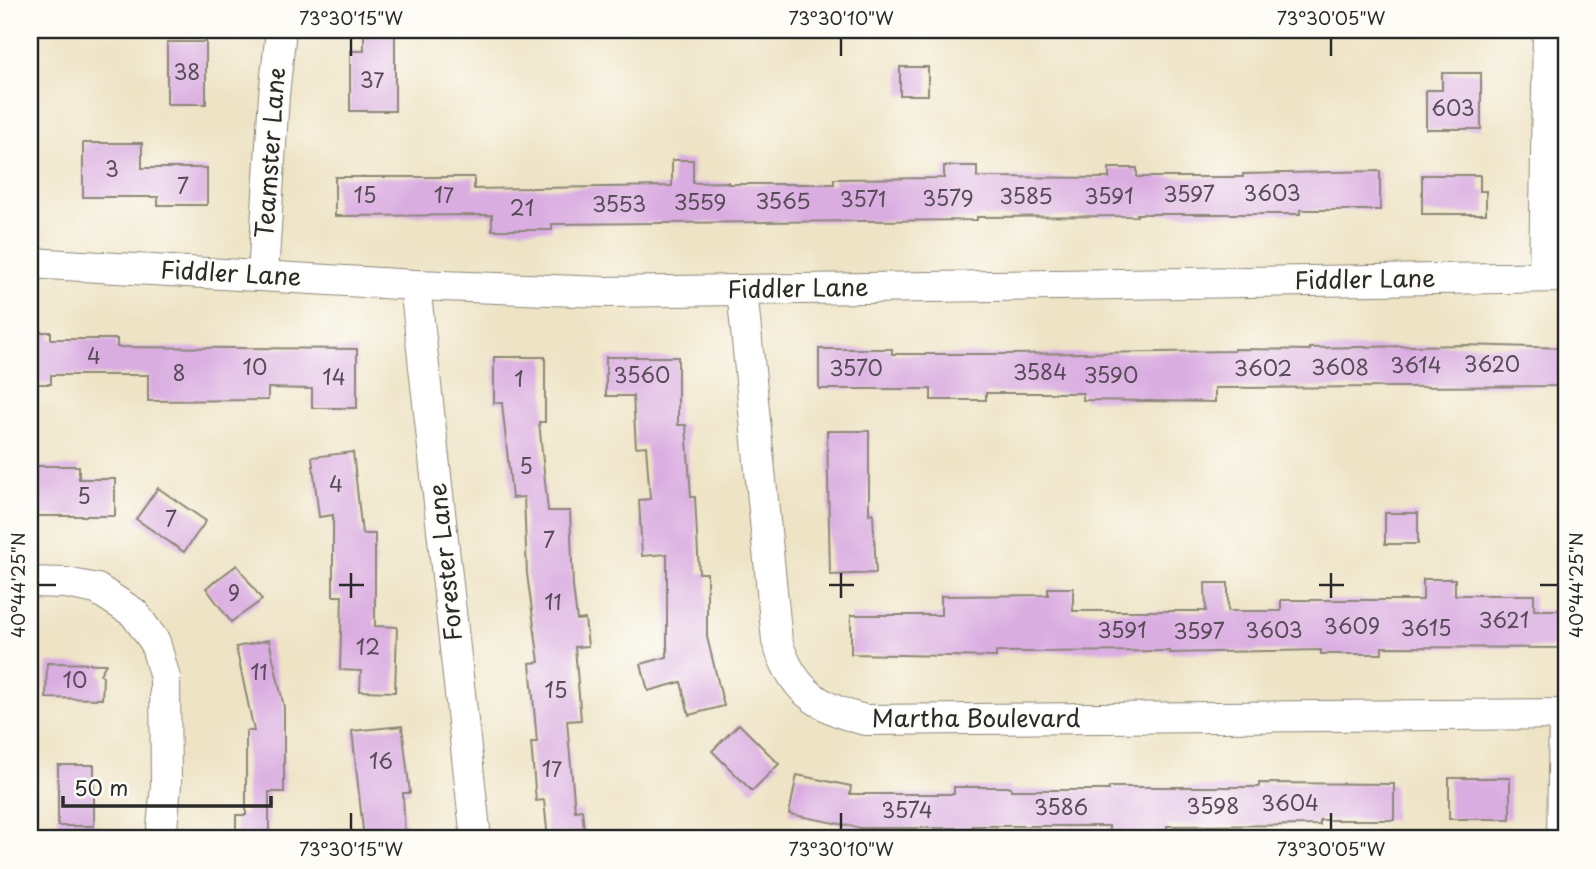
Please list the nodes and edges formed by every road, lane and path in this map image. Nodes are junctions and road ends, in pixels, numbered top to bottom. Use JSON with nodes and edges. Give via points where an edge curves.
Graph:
{"nodes":[{"id":1,"x":281,"y":30,"type":"edge"},
{"id":2,"x":1548,"y":30,"type":"edge"},
{"id":3,"x":30,"y":263,"type":"edge"},
{"id":4,"x":263,"y":276,"type":"junction"},
{"id":5,"x":1555,"y":277,"type":"edge"},
{"id":6,"x":415,"y":285,"type":"junction"},
{"id":7,"x":742,"y":290,"type":"junction"},
{"id":8,"x":30,"y":582,"type":"edge"},
{"id":9,"x":1565,"y":714,"type":"edge"},
{"id":10,"x":161,"y":839,"type":"edge"},
{"id":11,"x":477,"y":839,"type":"edge"},
{"id":12,"x":1563,"y":839,"type":"edge"}],
"edges":[{"from":1,"to":4,"type":"street","name":"Teamster Lane"},
{"from":2,"to":5,"type":"street"},
{"from":3,"to":4,"type":"street","name":"Fiddler Lane"},
{"from":4,"to":6,"type":"street","name":"Fiddler Lane"},
{"from":5,"to":7,"type":"street","name":"Fiddler Lane"},
{"from":6,"to":7,"type":"street","name":"Fiddler Lane","via":[[605,292]]},
{"from":6,"to":11,"type":"street","name":"Forester Lane"},
{"from":7,"to":9,"type":"street","name":"Martha Boulevard","via":[[777,641],[783,661],[800,687],[835,712],[864,720]]},
{"from":8,"to":10,"type":"street","via":[[97,589],[134,613],[155,642],[165,678],[166,785]]},
{"from":9,"to":12,"type":"street"}]}
